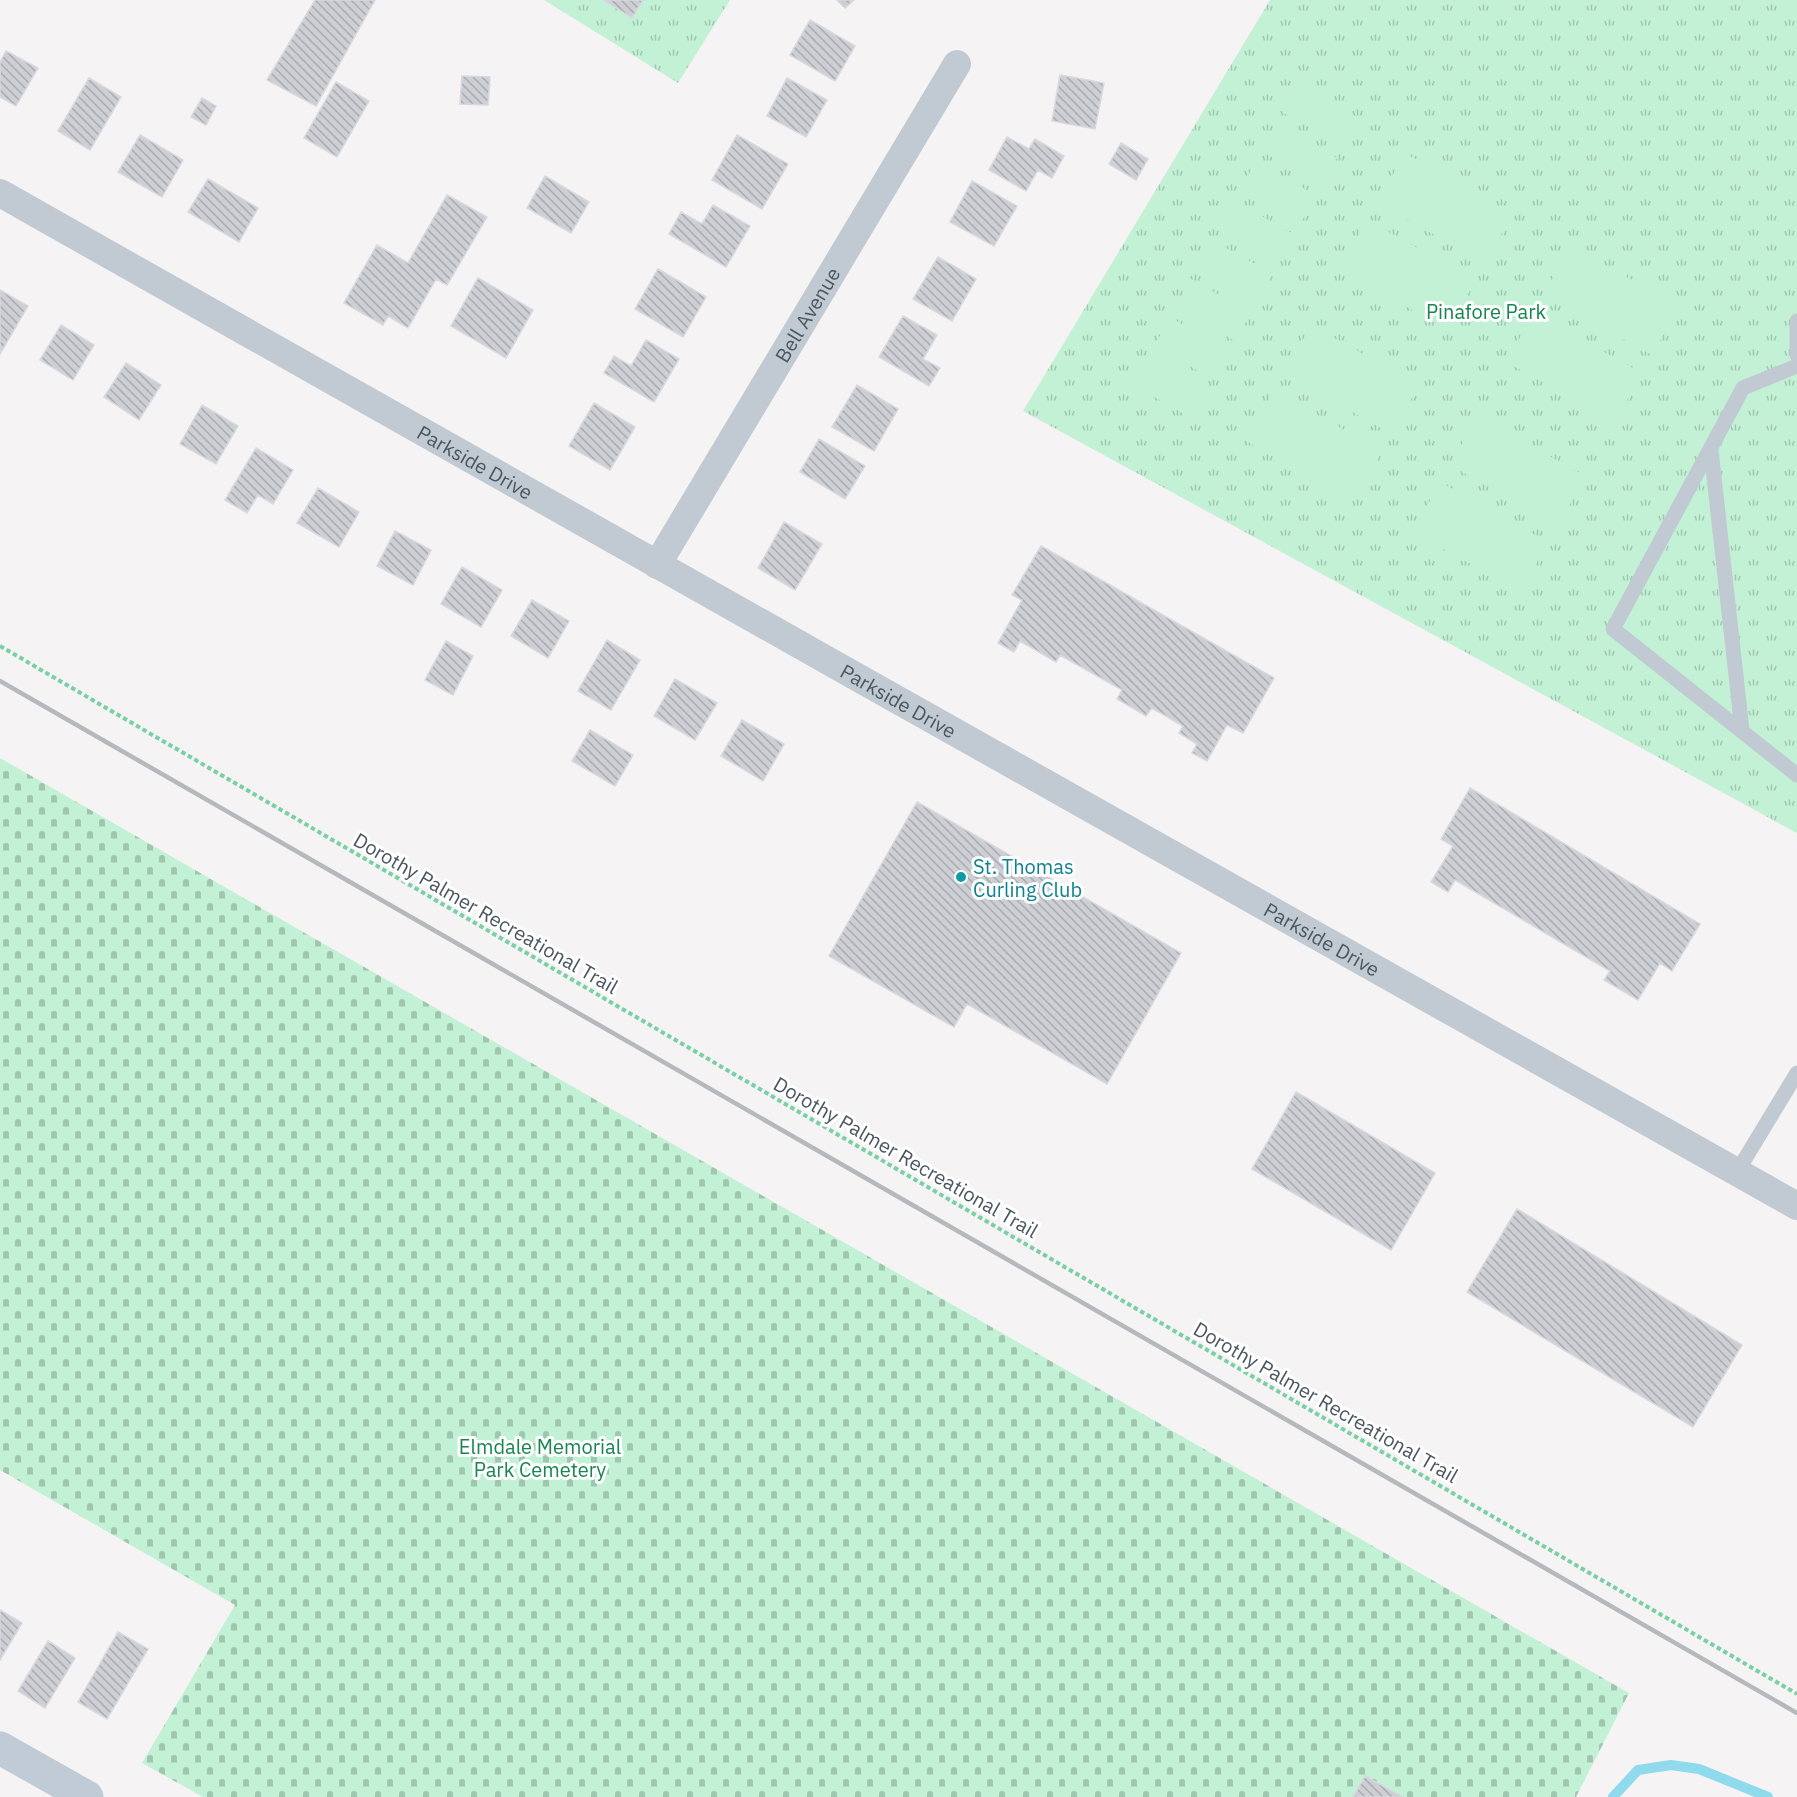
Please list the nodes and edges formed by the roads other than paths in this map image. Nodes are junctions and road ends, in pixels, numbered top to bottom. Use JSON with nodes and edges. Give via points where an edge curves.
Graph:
{"nodes":[{"id":1,"x":957,"y":64,"type":"dead end"},
{"id":2,"x":0,"y":193,"type":"edge"},
{"id":3,"x":1797,"y":321,"type":"edge"},
{"id":4,"x":1797,"y":355,"type":"edge"},
{"id":5,"x":1797,"y":366,"type":"edge"},
{"id":6,"x":1711,"y":450,"type":"junction"},
{"id":7,"x":657,"y":565,"type":"junction"},
{"id":8,"x":1742,"y":730,"type":"junction"},
{"id":9,"x":1797,"y":775,"type":"edge"},
{"id":10,"x":1797,"y":1073,"type":"edge"},
{"id":11,"x":1737,"y":1172,"type":"junction"},
{"id":12,"x":1797,"y":1206,"type":"edge"},
{"id":13,"x":0,"y":1748,"type":"edge"},
{"id":14,"x":87,"y":1797,"type":"edge"}],
"edges":[{"from":1,"to":7,"type":"street","name":"Bell Avenue"},
{"from":2,"to":7,"type":"street","name":"Parkside Drive"},
{"from":3,"to":4,"type":"lane"},
{"from":5,"to":6,"type":"lane","via":[[1743,388]]},
{"from":6,"to":8,"type":"lane"},
{"from":6,"to":8,"type":"lane","via":[[1613,629]]},
{"from":7,"to":11,"type":"street","name":"Parkside Drive"},
{"from":8,"to":9,"type":"lane"},
{"from":10,"to":11,"type":"lane"},
{"from":11,"to":12,"type":"street","name":"Parkside Drive"},
{"from":13,"to":14,"type":"street"}]}
